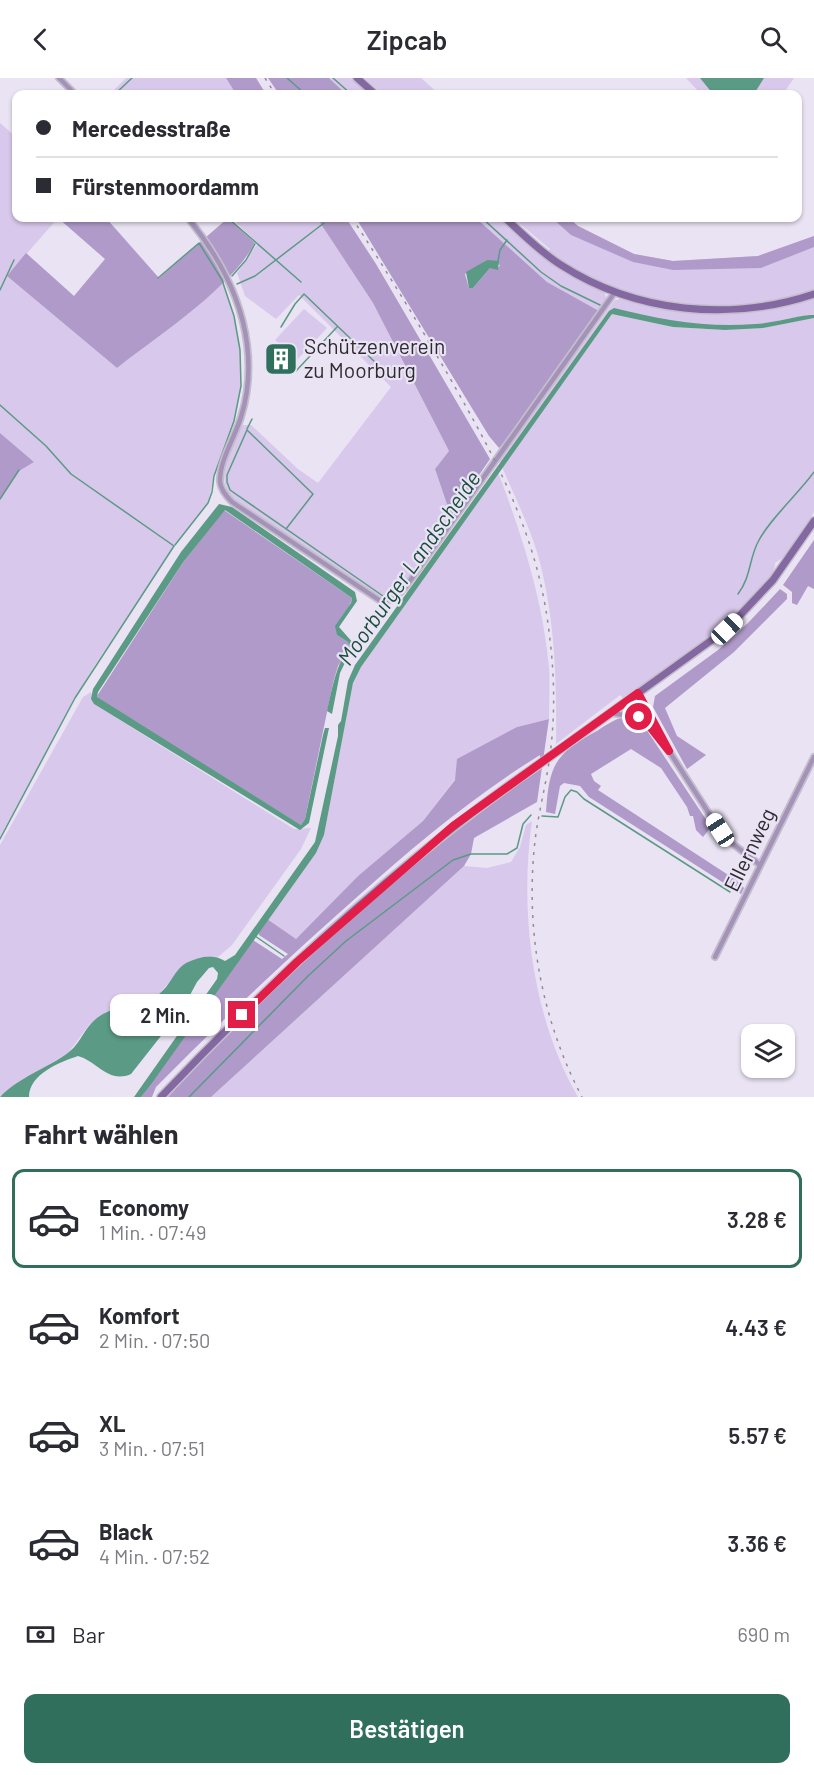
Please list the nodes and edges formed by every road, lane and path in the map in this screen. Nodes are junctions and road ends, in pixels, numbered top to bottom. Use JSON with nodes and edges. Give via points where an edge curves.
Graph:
{"nodes":[{"id":1,"x":59,"y":78,"type":"edge"},
{"id":2,"x":357,"y":78,"type":"edge"},
{"id":3,"x":71,"y":90,"type":"edge"},
{"id":4,"x":370,"y":90,"type":"edge"},
{"id":5,"x":191,"y":222,"type":"edge"},
{"id":6,"x":509,"y":222,"type":"edge"},
{"id":7,"x":615,"y":292,"type":"junction"},
{"id":8,"x":814,"y":294,"type":"edge"},
{"id":9,"x":814,"y":521,"type":"edge"},
{"id":10,"x":638,"y":693,"type":"junction"},
{"id":11,"x":611,"y":713,"type":"junction"},
{"id":12,"x":643,"y":718,"type":"junction"},
{"id":13,"x":669,"y":751,"type":"junction"},
{"id":14,"x":814,"y":758,"type":"edge"},
{"id":15,"x":760,"y":865,"type":"junction"},
{"id":16,"x":715,"y":957,"type":"dead end"},
{"id":17,"x":161,"y":1097,"type":"edge"}],
"edges":[{"from":1,"to":3,"type":"street"},
{"from":2,"to":4,"type":"main road"},
{"from":5,"to":7,"type":"street","via":[[229,280],[247,345],[249,366],[242,415],[221,472],[224,494],[383,602],[405,588]]},
{"from":6,"to":7,"type":"main road","via":[[560,264]]},
{"from":7,"to":8,"type":"main road","via":[[654,303],[718,311],[760,308]]},
{"from":9,"to":10,"type":"main road","via":[[784,567],[749,608],[703,648]]},
{"from":10,"to":11,"type":"main road"},
{"from":10,"to":12,"type":"street","via":[[635,706]]},
{"from":10,"to":13,"type":"street"},
{"from":11,"to":12,"type":"street"},
{"from":11,"to":17,"type":"main road","bridge":true,"via":[[465,816],[369,897],[283,975]]},
{"from":12,"to":13,"type":"street"},
{"from":13,"to":15,"type":"street","via":[[724,837]]},
{"from":14,"to":15,"type":"street","name":"Ellernweg"},
{"from":15,"to":16,"type":"street","name":"Ellernweg"}]}
